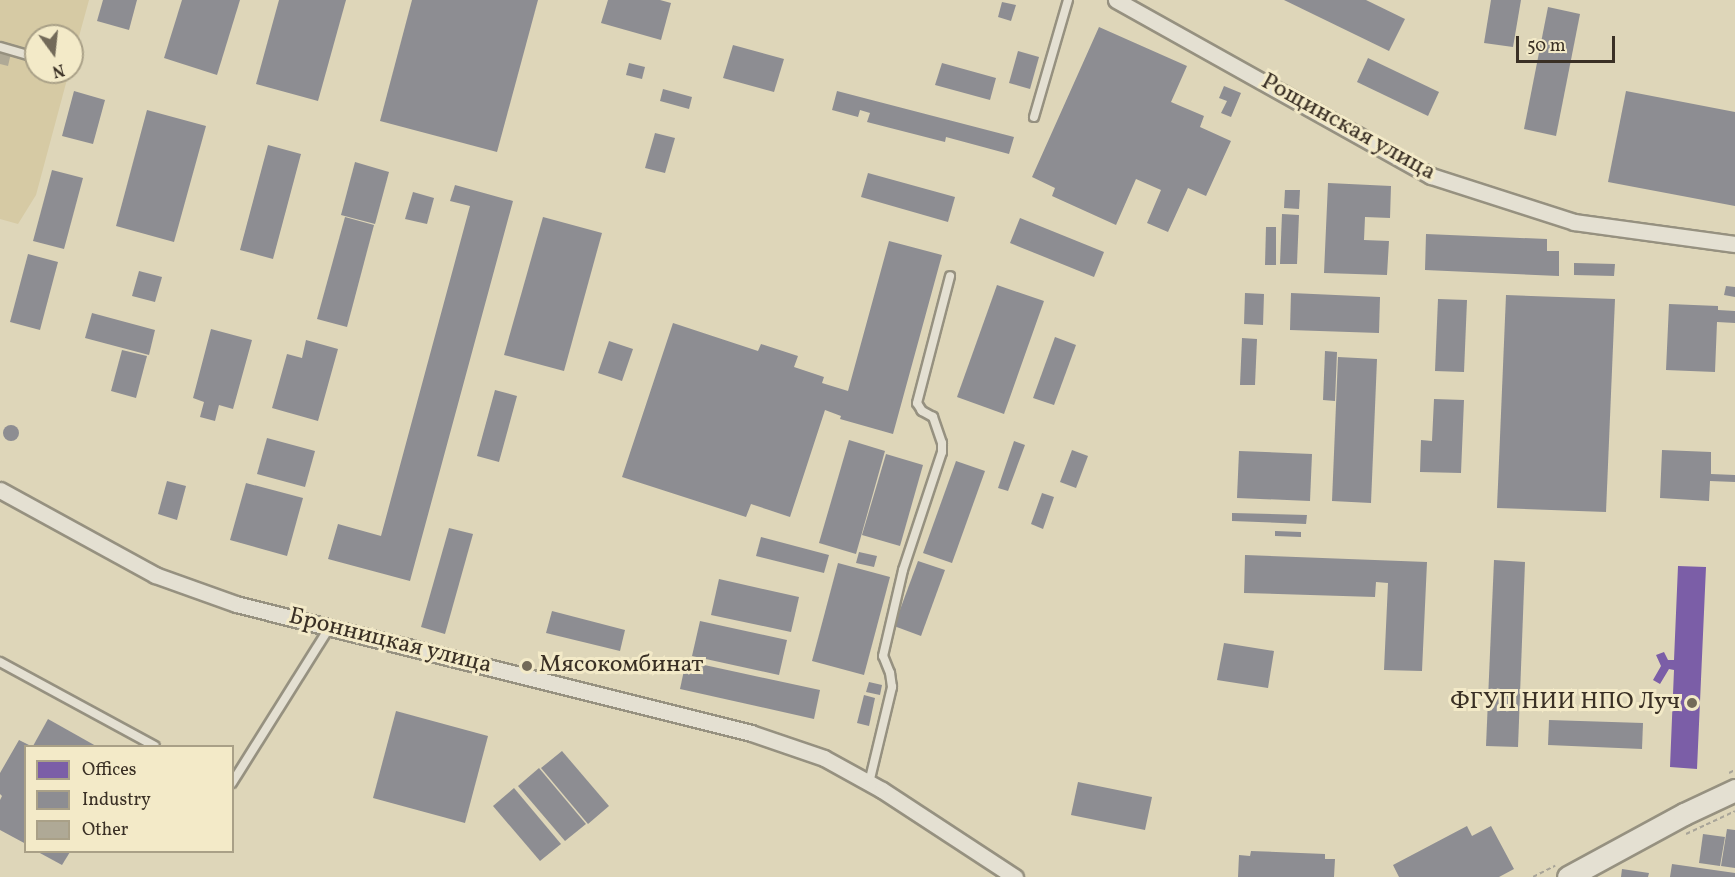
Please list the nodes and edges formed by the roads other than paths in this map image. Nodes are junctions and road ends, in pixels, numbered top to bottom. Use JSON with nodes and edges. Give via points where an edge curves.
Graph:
{"nodes":[{"id":1,"x":1068,"y":0,"type":"edge"},
{"id":2,"x":1116,"y":0,"type":"edge"},
{"id":3,"x":0,"y":47,"type":"edge"},
{"id":4,"x":24,"y":54,"type":"edge"},
{"id":5,"x":1034,"y":117,"type":"dead end"},
{"id":6,"x":1735,"y":244,"type":"edge"},
{"id":7,"x":950,"y":276,"type":"dead end"},
{"id":8,"x":0,"y":490,"type":"edge"},
{"id":9,"x":330,"y":627,"type":"junction"},
{"id":10,"x":0,"y":662,"type":"edge"},
{"id":11,"x":151,"y":745,"type":"edge"},
{"id":12,"x":234,"y":780,"type":"edge"},
{"id":13,"x":869,"y":783,"type":"junction"},
{"id":14,"x":1735,"y":790,"type":"edge"},
{"id":15,"x":1015,"y":877,"type":"edge"},
{"id":16,"x":1568,"y":877,"type":"edge"}],
"edges":[{"from":1,"to":5,"type":"lane"},
{"from":2,"to":6,"type":"street","name":"Рощинская улица","via":[[1431,177],[1574,222]]},
{"from":3,"to":4,"type":"lane"},
{"from":7,"to":13,"type":"lane","via":[[917,403],[933,417],[942,452],[903,570],[883,656],[892,687]]},
{"from":8,"to":9,"type":"street","name":"Бронницкая улица","via":[[155,575],[236,604]]},
{"from":9,"to":12,"type":"lane"},
{"from":9,"to":13,"type":"street","name":"Бронницкая улица","via":[[752,733],[824,758]]},
{"from":10,"to":11,"type":"lane"},
{"from":13,"to":15,"type":"street","name":"Бронницкая улица"},
{"from":14,"to":16,"type":"main road"}]}
